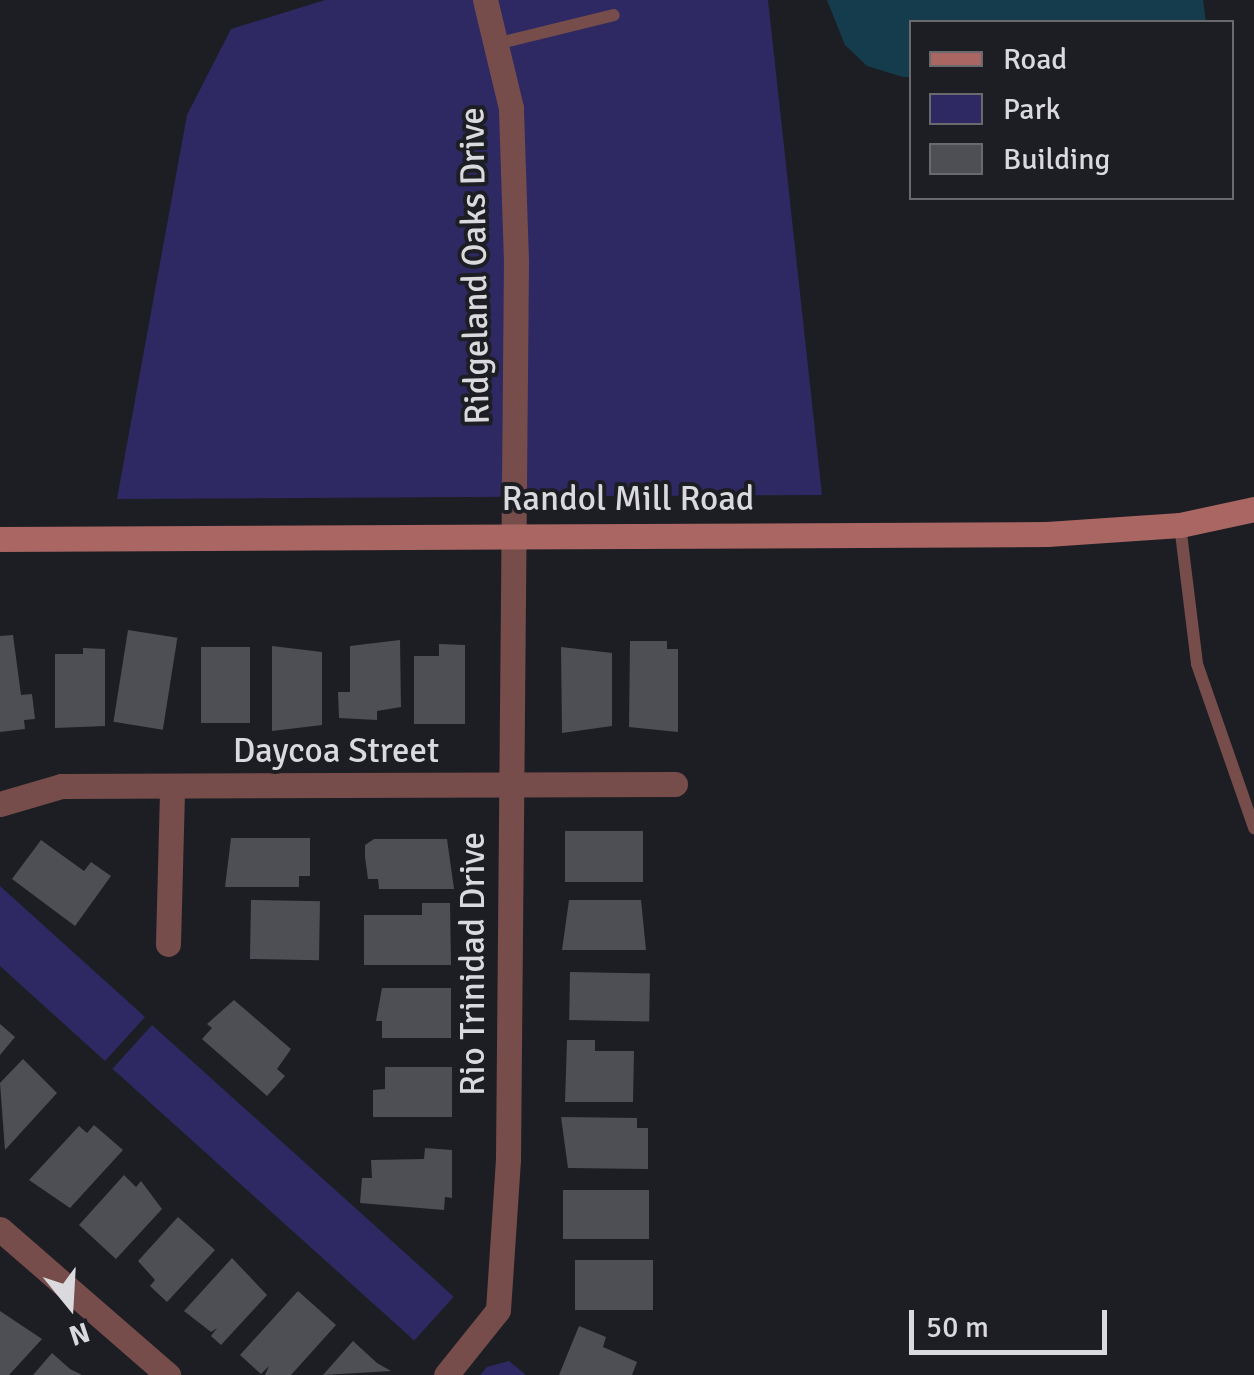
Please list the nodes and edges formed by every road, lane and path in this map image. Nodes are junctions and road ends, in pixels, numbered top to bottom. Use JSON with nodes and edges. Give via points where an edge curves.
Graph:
{"nodes":[{"id":1,"x":486,"y":0,"type":"edge"},
{"id":2,"x":614,"y":15,"type":"dead end"},
{"id":3,"x":500,"y":42,"type":"junction"},
{"id":4,"x":1254,"y":508,"type":"edge"},
{"id":5,"x":1180,"y":525,"type":"junction"},
{"id":6,"x":510,"y":534,"type":"junction"},
{"id":7,"x":0,"y":539,"type":"edge"},
{"id":8,"x":675,"y":784,"type":"dead end"},
{"id":9,"x":172,"y":786,"type":"junction"},
{"id":10,"x":508,"y":786,"type":"junction"},
{"id":11,"x":0,"y":804,"type":"edge"},
{"id":12,"x":1254,"y":828,"type":"edge"},
{"id":13,"x":168,"y":944,"type":"dead end"},
{"id":14,"x":0,"y":1229,"type":"edge"},
{"id":15,"x":168,"y":1375,"type":"edge"},
{"id":16,"x":446,"y":1375,"type":"edge"}],
"edges":[{"from":1,"to":3,"type":"street","name":"Ridgeland Oaks Drive"},
{"from":2,"to":3,"type":"lane"},
{"from":3,"to":6,"type":"street","name":"Ridgeland Oaks Drive","via":[[511,108],[516,260]]},
{"from":4,"to":5,"type":"main road","name":"Randol Mill Road"},
{"from":5,"to":6,"type":"main road","name":"Randol Mill Road","via":[[1047,534]]},
{"from":5,"to":12,"type":"lane","via":[[1201,680]]},
{"from":6,"to":7,"type":"main road","name":"Randol Mill Road"},
{"from":6,"to":10,"type":"street","name":"Rio Trinidad Drive"},
{"from":8,"to":10,"type":"street","name":"Daycoa Street"},
{"from":9,"to":10,"type":"street","name":"Daycoa Street"},
{"from":9,"to":11,"type":"street","name":"Daycoa Street","via":[[61,786]]},
{"from":9,"to":13,"type":"street"},
{"from":10,"to":16,"type":"street","name":"Rio Trinidad Drive","via":[[508,1159],[498,1310]]},
{"from":14,"to":15,"type":"street"}]}
